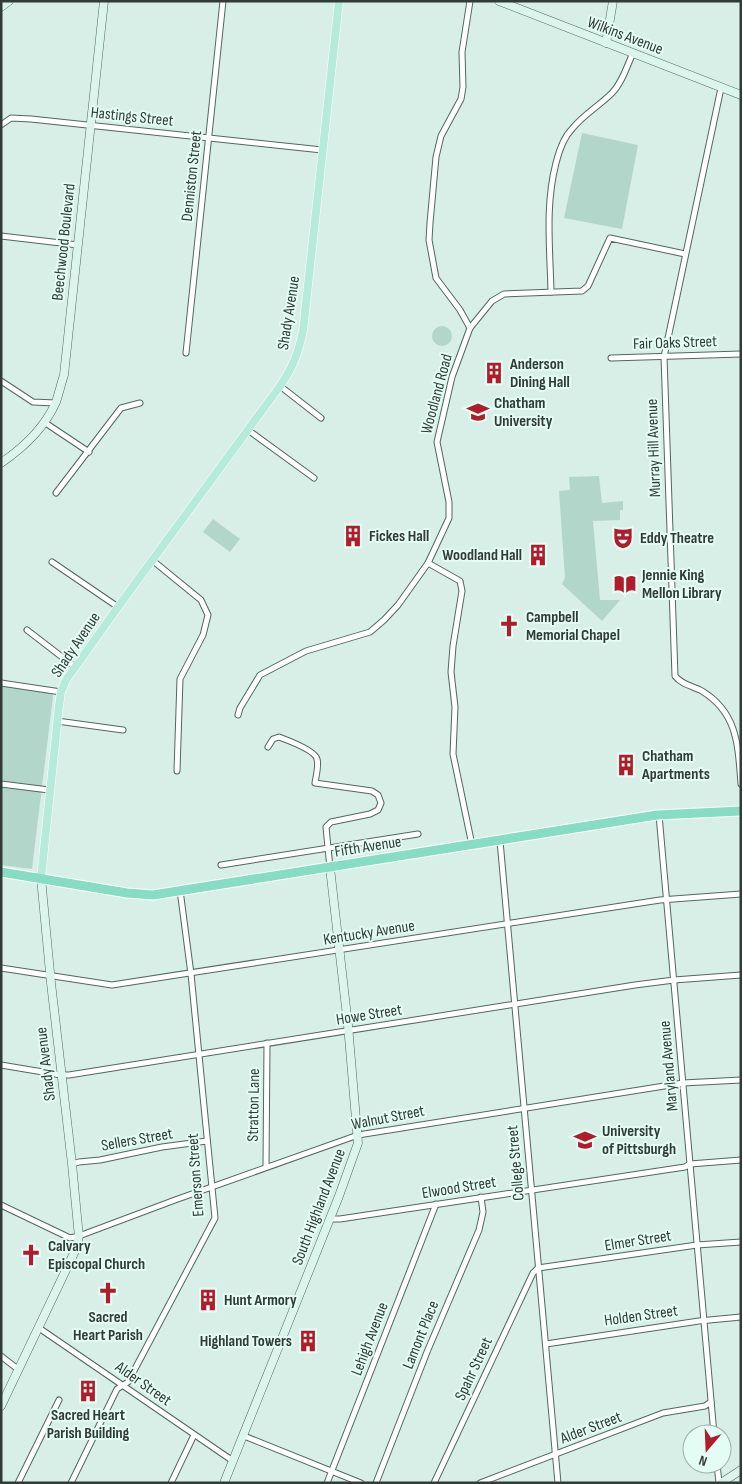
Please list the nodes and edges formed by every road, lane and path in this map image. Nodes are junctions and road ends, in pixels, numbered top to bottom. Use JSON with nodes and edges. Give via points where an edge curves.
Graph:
{"nodes":[{"id":1,"x":9,"y":1,"type":"edge"},
{"id":2,"x":104,"y":1,"type":"edge"},
{"id":3,"x":223,"y":1,"type":"edge"},
{"id":4,"x":338,"y":1,"type":"edge"},
{"id":5,"x":470,"y":1,"type":"edge"},
{"id":6,"x":499,"y":1,"type":"edge"},
{"id":7,"x":613,"y":1,"type":"edge"},
{"id":8,"x":1,"y":7,"type":"edge"},
{"id":9,"x":606,"y":43,"type":"junction"},
{"id":10,"x":632,"y":53,"type":"junction"},
{"id":11,"x":721,"y":88,"type":"junction"},
{"id":12,"x":741,"y":95,"type":"edge"},
{"id":13,"x":1,"y":125,"type":"edge"},
{"id":14,"x":90,"y":125,"type":"junction"},
{"id":15,"x":208,"y":137,"type":"junction"},
{"id":16,"x":322,"y":150,"type":"junction"},
{"id":17,"x":1,"y":236,"type":"edge"},
{"id":18,"x":78,"y":245,"type":"junction"},
{"id":19,"x":685,"y":254,"type":"junction"},
{"id":20,"x":551,"y":292,"type":"junction"},
{"id":21,"x":470,"y":328,"type":"junction"},
{"id":22,"x":186,"y":353,"type":"dead end"},
{"id":23,"x":741,"y":354,"type":"edge"},
{"id":24,"x":664,"y":357,"type":"junction"},
{"id":25,"x":611,"y":358,"type":"dead end"},
{"id":26,"x":1,"y":381,"type":"edge"},
{"id":27,"x":280,"y":386,"type":"junction"},
{"id":28,"x":55,"y":403,"type":"junction"},
{"id":29,"x":140,"y":404,"type":"dead end"},
{"id":30,"x":321,"y":418,"type":"dead end"},
{"id":31,"x":44,"y":422,"type":"junction"},
{"id":32,"x":248,"y":430,"type":"junction"},
{"id":33,"x":89,"y":452,"type":"junction"},
{"id":34,"x":1,"y":463,"type":"edge"},
{"id":35,"x":314,"y":478,"type":"dead end"},
{"id":36,"x":56,"y":494,"type":"dead end"},
{"id":37,"x":152,"y":560,"type":"junction"},
{"id":38,"x":52,"y":562,"type":"dead end"},
{"id":39,"x":428,"y":562,"type":"junction"},
{"id":40,"x":118,"y":607,"type":"junction"},
{"id":41,"x":27,"y":630,"type":"dead end"},
{"id":42,"x":74,"y":667,"type":"junction"},
{"id":43,"x":1,"y":683,"type":"edge"},
{"id":44,"x":61,"y":692,"type":"junction"},
{"id":45,"x":238,"y":715,"type":"dead end"},
{"id":46,"x":57,"y":721,"type":"junction"},
{"id":47,"x":123,"y":730,"type":"dead end"},
{"id":48,"x":268,"y":747,"type":"dead end"},
{"id":49,"x":177,"y":771,"type":"dead end"},
{"id":50,"x":1,"y":784,"type":"edge"},
{"id":51,"x":741,"y":784,"type":"edge"},
{"id":52,"x":49,"y":790,"type":"junction"},
{"id":53,"x":741,"y":811,"type":"edge"},
{"id":54,"x":658,"y":815,"type":"junction"},
{"id":55,"x":418,"y":834,"type":"dead end"},
{"id":56,"x":500,"y":841,"type":"junction"},
{"id":57,"x":472,"y":845,"type":"junction"},
{"id":58,"x":328,"y":848,"type":"junction"},
{"id":59,"x":221,"y":865,"type":"dead end"},
{"id":60,"x":330,"y":868,"type":"junction"},
{"id":61,"x":1,"y":872,"type":"edge"},
{"id":62,"x":41,"y":878,"type":"junction"},
{"id":63,"x":180,"y":890,"type":"junction"},
{"id":64,"x":741,"y":894,"type":"edge"},
{"id":65,"x":666,"y":900,"type":"junction"},
{"id":66,"x":507,"y":923,"type":"junction"},
{"id":67,"x":339,"y":950,"type":"junction"},
{"id":68,"x":1,"y":968,"type":"edge"},
{"id":69,"x":191,"y":974,"type":"junction"},
{"id":70,"x":741,"y":975,"type":"edge"},
{"id":71,"x":50,"y":976,"type":"junction"},
{"id":72,"x":674,"y":980,"type":"junction"},
{"id":73,"x":515,"y":1005,"type":"junction"},
{"id":74,"x":348,"y":1031,"type":"junction"},
{"id":75,"x":267,"y":1043,"type":"junction"},
{"id":76,"x":199,"y":1055,"type":"junction"},
{"id":77,"x":1,"y":1065,"type":"edge"},
{"id":78,"x":61,"y":1075,"type":"junction"},
{"id":79,"x":741,"y":1080,"type":"edge"},
{"id":80,"x":683,"y":1083,"type":"junction"},
{"id":81,"x":524,"y":1108,"type":"junction"},
{"id":82,"x":358,"y":1135,"type":"junction"},
{"id":83,"x":207,"y":1141,"type":"junction"},
{"id":84,"x":741,"y":1160,"type":"edge"},
{"id":85,"x":72,"y":1164,"type":"junction"},
{"id":86,"x":690,"y":1164,"type":"junction"},
{"id":87,"x":266,"y":1167,"type":"junction"},
{"id":88,"x":212,"y":1187,"type":"junction"},
{"id":89,"x":532,"y":1189,"type":"junction"},
{"id":90,"x":481,"y":1197,"type":"junction"},
{"id":91,"x":436,"y":1204,"type":"junction"},
{"id":92,"x":1,"y":1205,"type":"edge"},
{"id":93,"x":330,"y":1219,"type":"junction"},
{"id":94,"x":79,"y":1236,"type":"junction"},
{"id":95,"x":741,"y":1242,"type":"edge"},
{"id":96,"x":697,"y":1245,"type":"junction"},
{"id":97,"x":538,"y":1268,"type":"junction"},
{"id":98,"x":741,"y":1316,"type":"edge"},
{"id":99,"x":704,"y":1320,"type":"junction"},
{"id":100,"x":39,"y":1328,"type":"junction"},
{"id":101,"x":546,"y":1344,"type":"junction"},
{"id":102,"x":1,"y":1356,"type":"edge"},
{"id":103,"x":19,"y":1370,"type":"junction"},
{"id":104,"x":123,"y":1385,"type":"junction"},
{"id":105,"x":59,"y":1400,"type":"dead end"},
{"id":106,"x":711,"y":1402,"type":"junction"},
{"id":107,"x":1,"y":1406,"type":"edge"},
{"id":108,"x":713,"y":1424,"type":"edge"},
{"id":109,"x":194,"y":1435,"type":"junction"},
{"id":110,"x":244,"y":1436,"type":"junction"},
{"id":111,"x":555,"y":1455,"type":"junction"},
{"id":112,"x":233,"y":1461,"type":"junction"},
{"id":113,"x":741,"y":1470,"type":"edge"},
{"id":114,"x":331,"y":1472,"type":"junction"},
{"id":115,"x":18,"y":1483,"type":"edge"},
{"id":116,"x":71,"y":1483,"type":"edge"},
{"id":117,"x":171,"y":1483,"type":"edge"},
{"id":118,"x":224,"y":1483,"type":"edge"},
{"id":119,"x":327,"y":1483,"type":"edge"},
{"id":120,"x":361,"y":1483,"type":"edge"},
{"id":121,"x":376,"y":1483,"type":"edge"},
{"id":122,"x":434,"y":1483,"type":"edge"},
{"id":123,"x":480,"y":1483,"type":"edge"},
{"id":124,"x":558,"y":1483,"type":"edge"},
{"id":125,"x":720,"y":1483,"type":"edge"}],
"edges":[{"from":1,"to":8,"type":"main road"},
{"from":2,"to":14,"type":"main road","name":"Beechwood Boulevard"},
{"from":3,"to":15,"type":"street","name":"Denniston Street"},
{"from":4,"to":16,"type":"main road","name":"Shady Avenue"},
{"from":5,"to":21,"type":"street","via":[[462,52],[461,99],[441,136],[436,157],[429,240],[436,278]]},
{"from":6,"to":9,"type":"main road","name":"Wilkins Avenue"},
{"from":7,"to":9,"type":"main road"},
{"from":9,"to":10,"type":"main road","name":"Wilkins Avenue"},
{"from":10,"to":11,"type":"main road","name":"Wilkins Avenue"},
{"from":10,"to":20,"type":"street","via":[[613,92],[572,128],[558,155],[548,205]]},
{"from":11,"to":12,"type":"main road","name":"Wilkins Avenue"},
{"from":11,"to":19,"type":"street","name":"Murray Hill Avenue"},
{"from":13,"to":14,"type":"street","name":"Hastings Street","via":[[11,118]]},
{"from":14,"to":15,"type":"street","name":"Hastings Street"},
{"from":14,"to":18,"type":"main road","name":"Beechwood Boulevard"},
{"from":15,"to":16,"type":"street","name":"Hastings Street"},
{"from":15,"to":22,"type":"street","name":"Denniston Street"},
{"from":16,"to":27,"type":"main road","name":"Shady Avenue","via":[[303,331],[299,351]]},
{"from":17,"to":18,"type":"street"},
{"from":18,"to":28,"type":"main road","name":"Beechwood Boulevard","via":[[64,375]]},
{"from":19,"to":20,"type":"street","name":"Woodland Road","via":[[610,238],[588,286],[582,291]]},
{"from":19,"to":24,"type":"street","name":"Murray Hill Avenue"},
{"from":20,"to":21,"type":"street","name":"Woodland Road","via":[[504,294],[492,301]]},
{"from":21,"to":39,"type":"street","name":"Woodland Road","via":[[452,377],[436,442],[449,502],[449,518]]},
{"from":23,"to":24,"type":"street","name":"Fair Oaks Street"},
{"from":24,"to":25,"type":"street","name":"Fair Oaks Street"},
{"from":24,"to":51,"type":"street","name":"Murray Hill Avenue","via":[[675,676],[718,704],[729,718],[736,734]]},
{"from":26,"to":28,"type":"street","via":[[33,402]]},
{"from":27,"to":30,"type":"street"},
{"from":27,"to":32,"type":"main road","name":"Shady Avenue"},
{"from":28,"to":31,"type":"main road","name":"Beechwood Boulevard"},
{"from":29,"to":33,"type":"street","via":[[121,408]]},
{"from":31,"to":33,"type":"street"},
{"from":31,"to":34,"type":"main road","name":"Beechwood Boulevard","via":[[19,451]]},
{"from":32,"to":35,"type":"street"},
{"from":32,"to":37,"type":"main road","name":"Shady Avenue"},
{"from":33,"to":36,"type":"street"},
{"from":37,"to":40,"type":"main road","name":"Shady Avenue"},
{"from":37,"to":49,"type":"street","via":[[201,600],[208,615],[203,635],[180,679]]},
{"from":38,"to":40,"type":"street"},
{"from":39,"to":45,"type":"street","name":"Woodland Road","via":[[398,605],[370,632],[306,651],[260,675]]},
{"from":39,"to":57,"type":"street","via":[[460,581],[462,591],[451,672],[455,707],[453,754]]},
{"from":40,"to":42,"type":"main road","name":"Shady Avenue"},
{"from":41,"to":42,"type":"street"},
{"from":42,"to":44,"type":"main road","name":"Shady Avenue"},
{"from":43,"to":44,"type":"street"},
{"from":44,"to":46,"type":"main road","name":"Shady Avenue"},
{"from":46,"to":47,"type":"street"},
{"from":46,"to":52,"type":"main road","name":"Shady Avenue"},
{"from":48,"to":58,"type":"street","via":[[273,739],[279,737],[290,741],[315,754],[318,760],[315,783],[372,791],[378,795],[382,803],[378,810],[331,822],[326,828]]},
{"from":50,"to":52,"type":"street"},
{"from":52,"to":62,"type":"main road","name":"Shady Avenue"},
{"from":53,"to":54,"type":"highway","name":"Fifth Avenue"},
{"from":54,"to":56,"type":"highway","name":"Fifth Avenue"},
{"from":54,"to":65,"type":"street","name":"Maryland Avenue"},
{"from":55,"to":58,"type":"street"},
{"from":56,"to":57,"type":"highway","name":"Fifth Avenue"},
{"from":56,"to":66,"type":"street","name":"College Street"},
{"from":57,"to":60,"type":"highway","name":"Fifth Avenue"},
{"from":58,"to":59,"type":"street"},
{"from":58,"to":60,"type":"street"},
{"from":60,"to":63,"type":"highway","name":"Fifth Avenue"},
{"from":60,"to":67,"type":"main road","name":"South Highland Avenue"},
{"from":61,"to":62,"type":"highway","name":"Fifth Avenue"},
{"from":62,"to":63,"type":"highway","name":"Fifth Avenue","via":[[153,895]]},
{"from":62,"to":71,"type":"main road","name":"Shady Avenue"},
{"from":63,"to":69,"type":"street","name":"Emerson Street"},
{"from":64,"to":65,"type":"street","name":"Kentucky Avenue"},
{"from":65,"to":66,"type":"street","name":"Kentucky Avenue"},
{"from":65,"to":72,"type":"street","name":"Maryland Avenue"},
{"from":66,"to":67,"type":"street","name":"Kentucky Avenue"},
{"from":66,"to":73,"type":"street","name":"College Street"},
{"from":67,"to":69,"type":"street","name":"Kentucky Avenue"},
{"from":67,"to":74,"type":"main road","name":"South Highland Avenue"},
{"from":68,"to":71,"type":"street","name":"Kentucky Avenue"},
{"from":69,"to":71,"type":"street","name":"Kentucky Avenue","via":[[112,986]]},
{"from":69,"to":76,"type":"street","name":"Emerson Street"},
{"from":70,"to":72,"type":"street","name":"Howe Street"},
{"from":71,"to":78,"type":"main road","name":"Shady Avenue"},
{"from":72,"to":73,"type":"street","name":"Howe Street"},
{"from":72,"to":80,"type":"street","name":"Maryland Avenue"},
{"from":73,"to":74,"type":"street","name":"Howe Street"},
{"from":73,"to":81,"type":"street","name":"College Street"},
{"from":74,"to":75,"type":"street","name":"Howe Street"},
{"from":74,"to":82,"type":"main road","name":"South Highland Avenue"},
{"from":75,"to":76,"type":"street","name":"Howe Street"},
{"from":75,"to":87,"type":"street","name":"Stratton Lane"},
{"from":76,"to":78,"type":"street","name":"Howe Street"},
{"from":76,"to":83,"type":"street","name":"Emerson Street"},
{"from":77,"to":78,"type":"street","name":"Howe Street"},
{"from":78,"to":85,"type":"main road","name":"Shady Avenue"},
{"from":79,"to":80,"type":"street","name":"Walnut Street"},
{"from":80,"to":81,"type":"street","name":"Walnut Street"},
{"from":80,"to":86,"type":"street","name":"Maryland Avenue"},
{"from":81,"to":82,"type":"street","name":"Walnut Street"},
{"from":81,"to":89,"type":"street","name":"College Street"},
{"from":82,"to":87,"type":"street","name":"Walnut Street"},
{"from":82,"to":93,"type":"main road","name":"South Highland Avenue","via":[[358,1143]]},
{"from":83,"to":85,"type":"street","name":"Sellers Street"},
{"from":83,"to":88,"type":"street","name":"Emerson Street"},
{"from":84,"to":86,"type":"street","name":"Elwood Street"},
{"from":85,"to":94,"type":"main road","name":"Shady Avenue"},
{"from":86,"to":89,"type":"street","name":"Elwood Street"},
{"from":86,"to":96,"type":"street","name":"Maryland Avenue"},
{"from":87,"to":88,"type":"street","name":"Walnut Street"},
{"from":88,"to":94,"type":"street","name":"Walnut Street"},
{"from":88,"to":104,"type":"street","name":"Emerson Street","via":[[215,1218],[128,1382]]},
{"from":89,"to":90,"type":"street","name":"Elwood Street"},
{"from":89,"to":97,"type":"street","name":"College Street"},
{"from":90,"to":91,"type":"street","name":"Elwood Street"},
{"from":90,"to":121,"type":"street","name":"Lamont Place","via":[[483,1212],[478,1230]]},
{"from":91,"to":93,"type":"street","name":"Elwood Street"},
{"from":91,"to":114,"type":"street","name":"Lehigh Avenue"},
{"from":92,"to":94,"type":"street","via":[[70,1238]]},
{"from":93,"to":110,"type":"main road","name":"South Highland Avenue"},
{"from":94,"to":100,"type":"main road","name":"Shady Avenue"},
{"from":95,"to":96,"type":"street","name":"Elmer Street"},
{"from":96,"to":97,"type":"street","name":"Elmer Street"},
{"from":96,"to":99,"type":"street","name":"Maryland Avenue"},
{"from":97,"to":101,"type":"street","name":"College Street"},
{"from":97,"to":122,"type":"street","name":"Spahr Street"},
{"from":98,"to":99,"type":"street","name":"Holden Street"},
{"from":99,"to":101,"type":"street","name":"Holden Street"},
{"from":99,"to":106,"type":"street","name":"Maryland Avenue"},
{"from":100,"to":103,"type":"main road","name":"Shady Avenue"},
{"from":100,"to":104,"type":"street","name":"Alder Street"},
{"from":101,"to":111,"type":"street","name":"College Street"},
{"from":102,"to":103,"type":"street"},
{"from":103,"to":107,"type":"main road","name":"Shady Avenue"},
{"from":104,"to":109,"type":"street","name":"Alder Street"},
{"from":104,"to":116,"type":"street","name":"Emerson Street","via":[[118,1389]]},
{"from":105,"to":115,"type":"street"},
{"from":106,"to":108,"type":"street","name":"Maryland Avenue"},
{"from":106,"to":111,"type":"street","name":"Alder Street","via":[[705,1406],[663,1413]]},
{"from":109,"to":112,"type":"street","name":"Alder Street"},
{"from":109,"to":117,"type":"street"},
{"from":110,"to":112,"type":"main road","name":"South Highland Avenue"},
{"from":110,"to":114,"type":"street"},
{"from":111,"to":123,"type":"street","name":"Alder Street"},
{"from":111,"to":124,"type":"street","name":"College Street"},
{"from":112,"to":118,"type":"main road","name":"South Highland Avenue"},
{"from":113,"to":125,"type":"main road"},
{"from":114,"to":119,"type":"street","name":"Lehigh Avenue"},
{"from":114,"to":120,"type":"street"}]}
